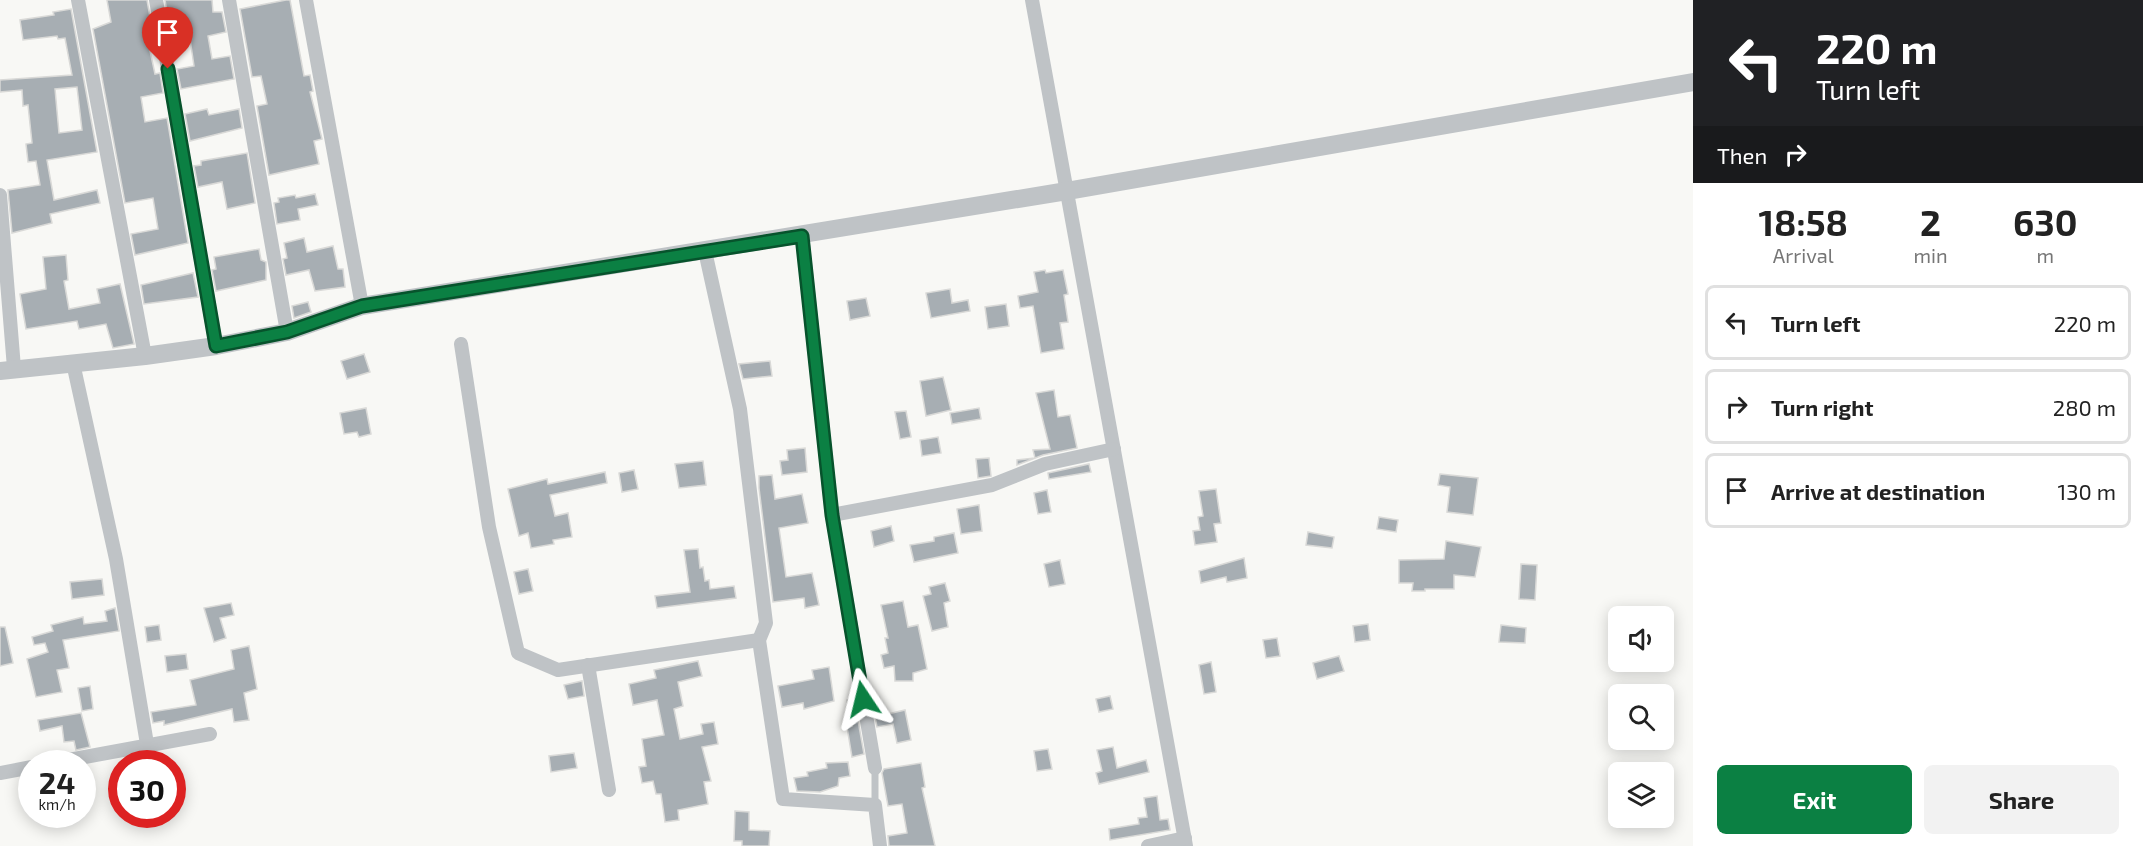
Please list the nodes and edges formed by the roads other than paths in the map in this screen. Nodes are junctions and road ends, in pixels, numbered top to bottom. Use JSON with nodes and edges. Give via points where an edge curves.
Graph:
{"nodes":[{"id":1,"x":78,"y":0,"type":"edge"},
{"id":2,"x":156,"y":0,"type":"edge"},
{"id":3,"x":229,"y":0,"type":"edge"},
{"id":4,"x":306,"y":0,"type":"edge"},
{"id":5,"x":1032,"y":0,"type":"edge"},
{"id":6,"x":1693,"y":82,"type":"edge"},
{"id":7,"x":1067,"y":191,"type":"junction"},
{"id":8,"x":0,"y":195,"type":"edge"},
{"id":9,"x":802,"y":236,"type":"junction"},
{"id":10,"x":705,"y":251,"type":"junction"},
{"id":11,"x":362,"y":306,"type":"junction"},
{"id":12,"x":287,"y":332,"type":"junction"},
{"id":13,"x":461,"y":344,"type":"dead end"},
{"id":14,"x":216,"y":346,"type":"junction"},
{"id":15,"x":145,"y":356,"type":"junction"},
{"id":16,"x":73,"y":363,"type":"junction"},
{"id":17,"x":7,"y":369,"type":"edge"},
{"id":18,"x":1114,"y":449,"type":"junction"},
{"id":19,"x":832,"y":515,"type":"junction"},
{"id":20,"x":759,"y":640,"type":"junction"},
{"id":21,"x":588,"y":665,"type":"junction"},
{"id":22,"x":210,"y":734,"type":"dead end"},
{"id":23,"x":147,"y":744,"type":"junction"},
{"id":24,"x":96,"y":754,"type":"edge"},
{"id":25,"x":875,"y":768,"type":"joint"},
{"id":26,"x":18,"y":770,"type":"edge"},
{"id":27,"x":0,"y":773,"type":"edge"},
{"id":28,"x":609,"y":790,"type":"dead end"},
{"id":29,"x":875,"y":805,"type":"junction"},
{"id":30,"x":1186,"y":842,"type":"edge"},
{"id":31,"x":880,"y":846,"type":"edge"},
{"id":32,"x":1148,"y":846,"type":"edge"}],
"edges":[{"from":1,"to":15,"type":"street"},
{"from":2,"to":14,"type":"street"},
{"from":3,"to":12,"type":"street"},
{"from":4,"to":11,"type":"street"},
{"from":5,"to":7,"type":"street"},
{"from":6,"to":7,"type":"street"},
{"from":7,"to":9,"type":"street"},
{"from":7,"to":18,"type":"street"},
{"from":8,"to":17,"type":"street"},
{"from":9,"to":10,"type":"street"},
{"from":9,"to":19,"type":"street"},
{"from":10,"to":11,"type":"street"},
{"from":10,"to":20,"type":"street","via":[[740,409],[766,622]]},
{"from":11,"to":12,"type":"street"},
{"from":12,"to":14,"type":"street"},
{"from":13,"to":21,"type":"street","via":[[489,528],[518,653],[558,670]]},
{"from":14,"to":15,"type":"street"},
{"from":15,"to":16,"type":"street"},
{"from":16,"to":17,"type":"street"},
{"from":16,"to":23,"type":"street","via":[[116,559]]},
{"from":18,"to":19,"type":"street","via":[[1045,464],[993,485]]},
{"from":18,"to":30,"type":"street"},
{"from":19,"to":25,"type":"street"},
{"from":20,"to":21,"type":"street"},
{"from":20,"to":29,"type":"street","via":[[783,799]]},
{"from":21,"to":28,"type":"street"},
{"from":22,"to":23,"type":"street"},
{"from":23,"to":24,"type":"street"},
{"from":25,"to":29,"type":"lane"},
{"from":26,"to":27,"type":"street"},
{"from":29,"to":31,"type":"street"},
{"from":30,"to":32,"type":"street"}]}
